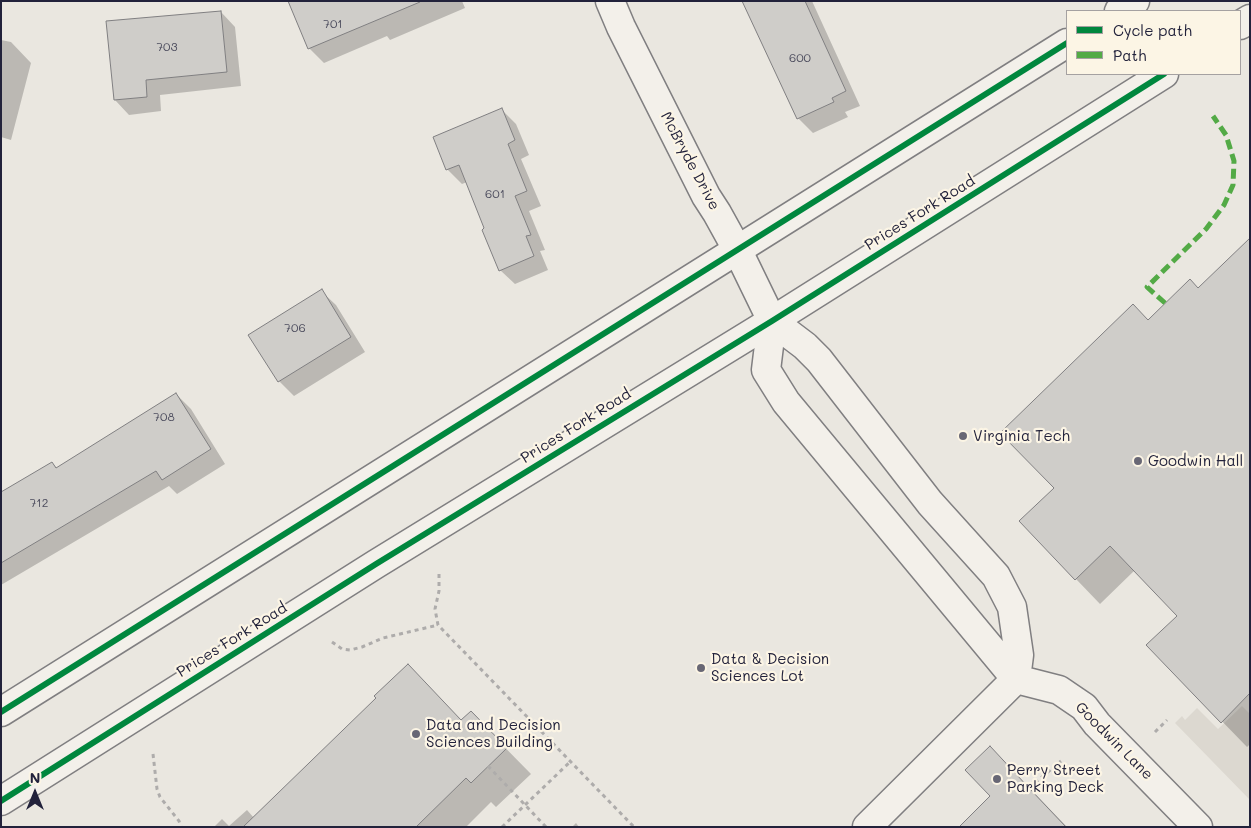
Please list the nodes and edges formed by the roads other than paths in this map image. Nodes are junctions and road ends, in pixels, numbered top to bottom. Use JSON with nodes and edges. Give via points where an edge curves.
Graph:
{"nodes":[{"id":1,"x":610,"y":1,"type":"edge"},
{"id":2,"x":1135,"y":1,"type":"edge"},
{"id":3,"x":1121,"y":10,"type":"edge"},
{"id":4,"x":1066,"y":45,"type":"edge"},
{"id":5,"x":1162,"y":75,"type":"edge"},
{"id":6,"x":738,"y":251,"type":"junction"},
{"id":7,"x":772,"y":321,"type":"junction"},
{"id":8,"x":1016,"y":679,"type":"junction"},
{"id":9,"x":1,"y":712,"type":"edge"},
{"id":10,"x":1,"y":801,"type":"edge"},
{"id":11,"x":867,"y":827,"type":"edge"},
{"id":12,"x":1198,"y":827,"type":"edge"}],
"edges":[{"from":1,"to":6,"type":"main road","name":"McBryde Drive","via":[[706,196]]},
{"from":2,"to":3,"type":"main road"},
{"from":4,"to":6,"type":"main road"},
{"from":5,"to":7,"type":"main road","name":"Prices Fork Road"},
{"from":6,"to":7,"type":"main road","name":"McBryde Drive"},
{"from":6,"to":9,"type":"main road"},
{"from":7,"to":8,"type":"main road","via":[[766,370],[786,402]]},
{"from":7,"to":8,"type":"main road","via":[[819,360],[930,503],[996,576],[1012,606],[1019,655]]},
{"from":7,"to":10,"type":"main road","name":"Prices Fork Road","via":[[376,564]]},
{"from":8,"to":11,"type":"main road"},
{"from":8,"to":12,"type":"main road","name":"Goodwin Lane","via":[[1059,690],[1084,707]]}]}
